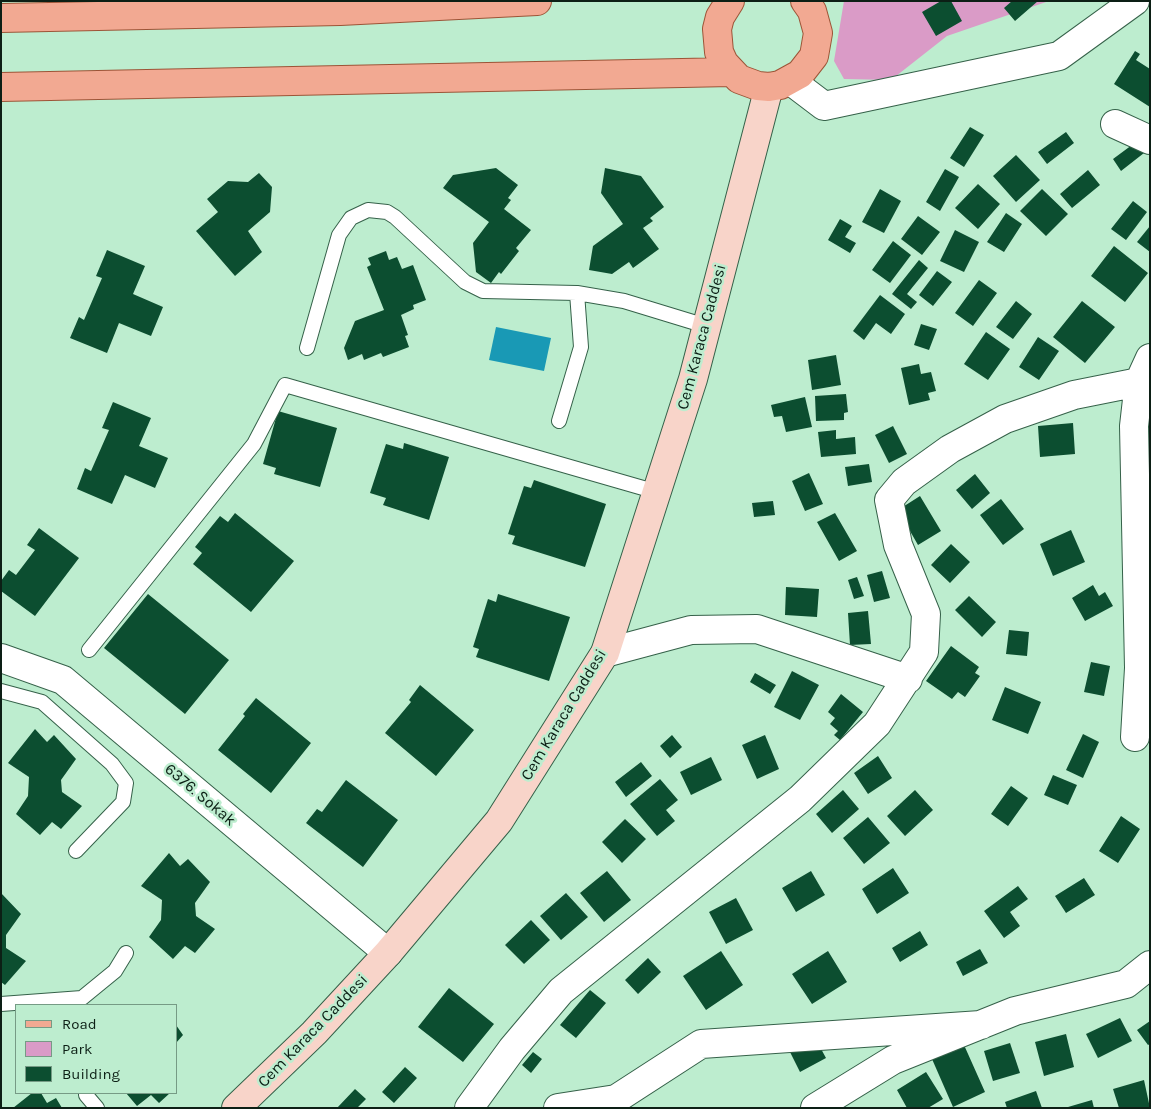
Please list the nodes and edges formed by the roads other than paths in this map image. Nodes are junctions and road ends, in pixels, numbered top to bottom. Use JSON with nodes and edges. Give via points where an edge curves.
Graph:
{"nodes":[{"id":1,"x":537,"y":1,"type":"edge"},
{"id":2,"x":730,"y":1,"type":"edge"},
{"id":3,"x":805,"y":1,"type":"edge"},
{"id":4,"x":1135,"y":1,"type":"edge"},
{"id":5,"x":340,"y":6,"type":"edge"},
{"id":6,"x":1,"y":18,"type":"edge"},
{"id":7,"x":731,"y":72,"type":"junction"},
{"id":8,"x":780,"y":84,"type":"junction"},
{"id":9,"x":1,"y":87,"type":"edge"},
{"id":10,"x":1115,"y":124,"type":"dead end"},
{"id":11,"x":1150,"y":140,"type":"edge"},
{"id":12,"x":577,"y":293,"type":"junction"},
{"id":13,"x":706,"y":326,"type":"junction"},
{"id":14,"x":307,"y":348,"type":"dead end"},
{"id":15,"x":1150,"y":358,"type":"edge"},
{"id":16,"x":1139,"y":382,"type":"junction"},
{"id":17,"x":559,"y":421,"type":"dead end"},
{"id":18,"x":657,"y":492,"type":"junction"},
{"id":19,"x":1143,"y":515,"type":"edge"},
{"id":20,"x":89,"y":650,"type":"dead end"},
{"id":21,"x":604,"y":653,"type":"junction"},
{"id":22,"x":1,"y":658,"type":"edge"},
{"id":23,"x":908,"y":679,"type":"junction"},
{"id":24,"x":1,"y":691,"type":"edge"},
{"id":25,"x":1135,"y":737,"type":"dead end"},
{"id":26,"x":76,"y":851,"type":"dead end"},
{"id":27,"x":126,"y":953,"type":"dead end"},
{"id":28,"x":388,"y":953,"type":"junction"},
{"id":29,"x":1150,"y":965,"type":"edge"},
{"id":30,"x":1,"y":1004,"type":"edge"},
{"id":31,"x":981,"y":1025,"type":"junction"},
{"id":32,"x":86,"y":1095,"type":"dead end"},
{"id":33,"x":97,"y":1108,"type":"edge"},
{"id":34,"x":236,"y":1108,"type":"edge"},
{"id":35,"x":469,"y":1108,"type":"edge"},
{"id":36,"x":558,"y":1108,"type":"edge"},
{"id":37,"x":816,"y":1108,"type":"edge"}],
"edges":[{"from":1,"to":5,"type":"main road"},
{"from":2,"to":7,"type":"main road","via":[[720,17],[716,41]]},
{"from":3,"to":8,"type":"main road","via":[[816,21],[818,44],[808,66]]},
{"from":4,"to":8,"type":"street","via":[[1059,56],[824,106]]},
{"from":5,"to":6,"type":"main road"},
{"from":7,"to":8,"type":"main road","via":[[748,83]]},
{"from":7,"to":9,"type":"main road"},
{"from":8,"to":13,"type":"street","name":"Cem Karaca Caddesi"},
{"from":10,"to":11,"type":"street"},
{"from":12,"to":13,"type":"lane","via":[[624,301]]},
{"from":12,"to":14,"type":"lane","via":[[491,293],[475,288],[395,217],[387,212],[368,210],[351,218],[338,235]]},
{"from":12,"to":17,"type":"lane","via":[[581,347]]},
{"from":13,"to":18,"type":"street","name":"Cem Karaca Caddesi","via":[[693,379]]},
{"from":15,"to":16,"type":"street"},
{"from":16,"to":19,"type":"street","via":[[1134,426]]},
{"from":16,"to":23,"type":"street","via":[[1074,395],[1006,419],[950,449],[904,482],[889,500],[898,545],[926,614],[924,652]]},
{"from":18,"to":20,"type":"lane","via":[[285,385],[254,444]]},
{"from":18,"to":21,"type":"street","name":"Cem Karaca Caddesi"},
{"from":19,"to":25,"type":"street","via":[[1140,668]]},
{"from":21,"to":23,"type":"street","via":[[691,630],[757,629]]},
{"from":21,"to":28,"type":"street","name":"Cem Karaca Caddesi","via":[[499,821]]},
{"from":22,"to":28,"type":"street","name":"6376. Sokak","via":[[63,680]]},
{"from":23,"to":35,"type":"street","via":[[877,724],[800,799],[561,991],[512,1049]]},
{"from":24,"to":26,"type":"lane","via":[[42,702],[112,764],[126,783],[123,802]]},
{"from":27,"to":30,"type":"lane","via":[[115,971],[82,998]]},
{"from":28,"to":34,"type":"street","name":"Cem Karaca Caddesi","via":[[314,1033]]},
{"from":29,"to":31,"type":"street","via":[[1126,984],[1015,1011]]},
{"from":31,"to":36,"type":"street","via":[[701,1044],[616,1099]]},
{"from":31,"to":37,"type":"street","via":[[893,1060]]},
{"from":32,"to":33,"type":"lane"}]}
